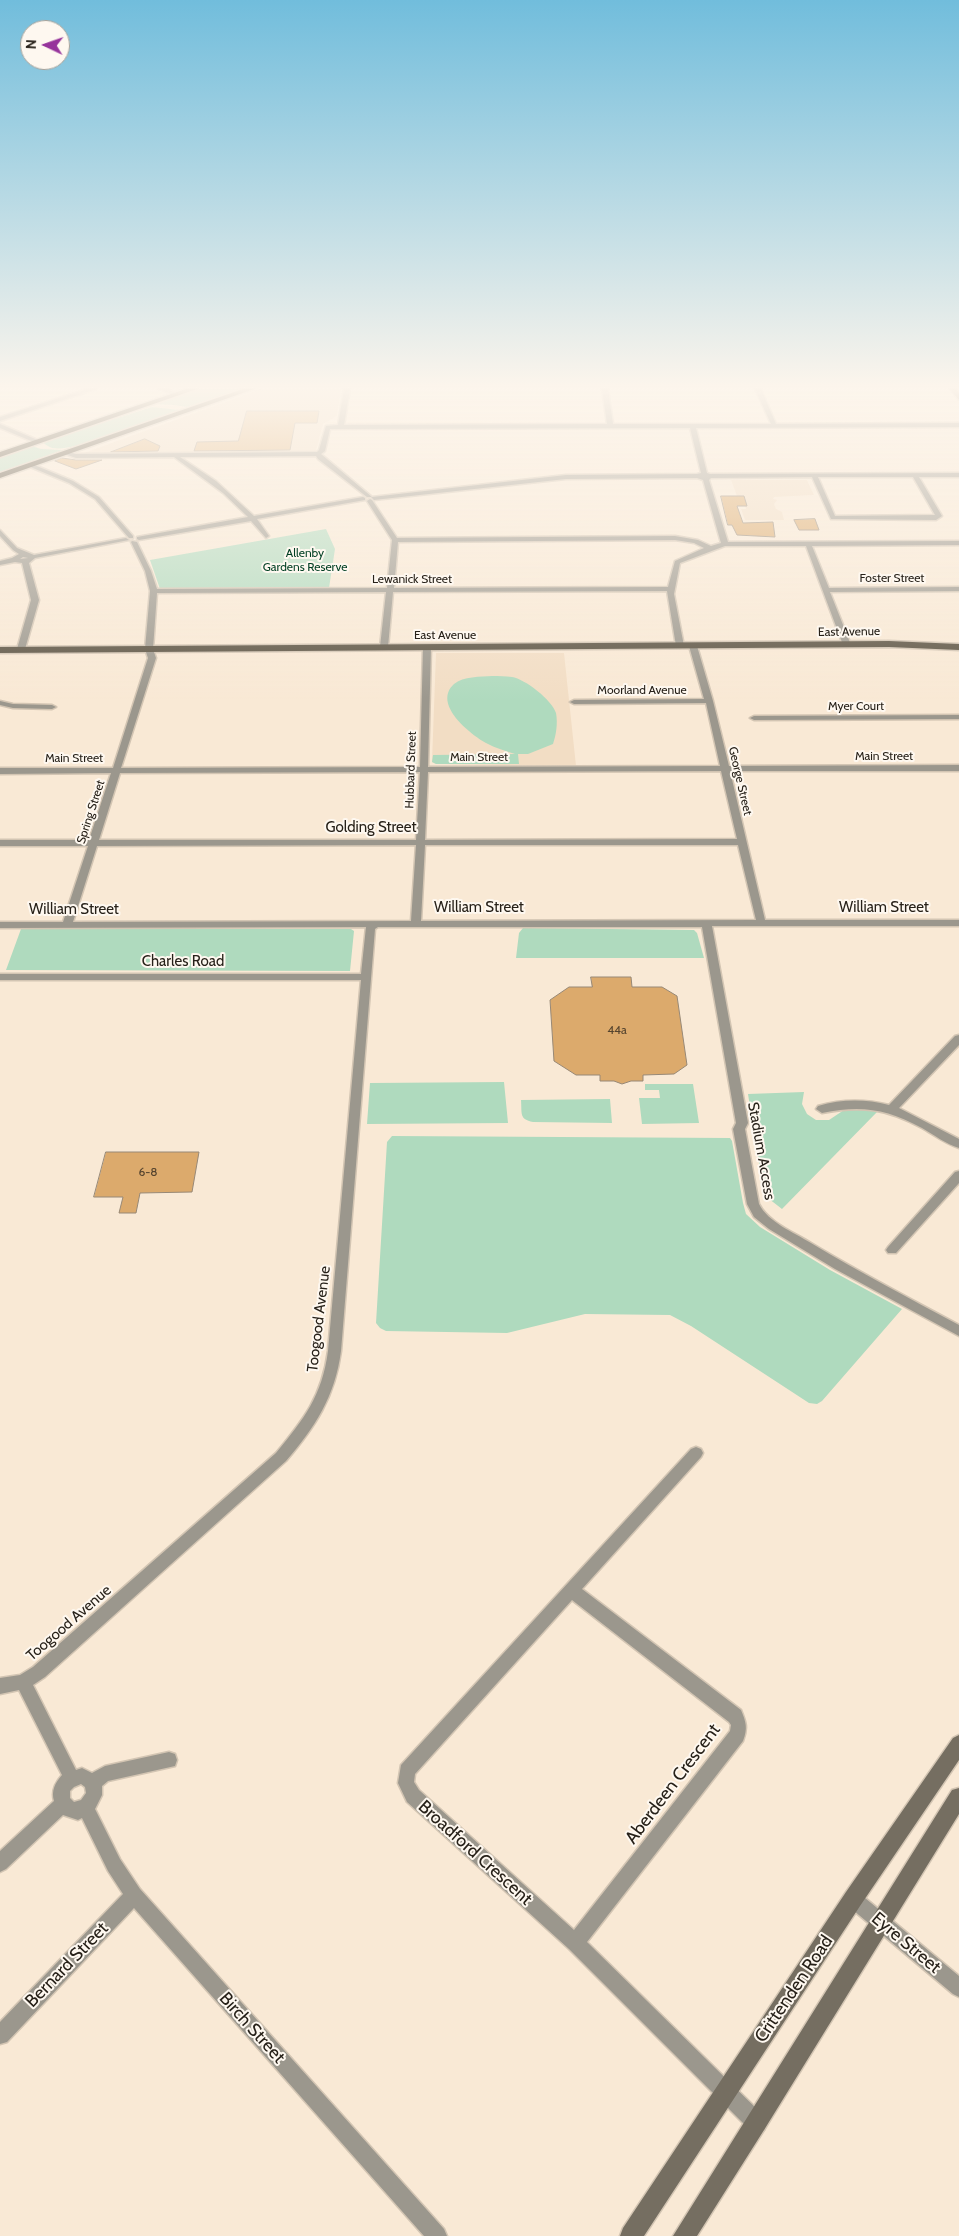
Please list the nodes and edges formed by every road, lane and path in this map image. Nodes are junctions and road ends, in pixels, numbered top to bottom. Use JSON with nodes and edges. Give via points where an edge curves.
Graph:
{"nodes":[{"id":1,"x":89,"y":493,"type":"edge"},
{"id":2,"x":224,"y":493,"type":"edge"},
{"id":3,"x":363,"y":493,"type":"edge"},
{"id":4,"x":413,"y":493,"type":"edge"},
{"id":5,"x":710,"y":493,"type":"edge"},
{"id":6,"x":822,"y":493,"type":"edge"},
{"id":7,"x":926,"y":493,"type":"edge"},
{"id":8,"x":369,"y":498,"type":"junction"},
{"id":9,"x":252,"y":518,"type":"junction"},
{"id":10,"x":0,"y":532,"type":"edge"},
{"id":11,"x":266,"y":536,"type":"dead end"},
{"id":12,"x":133,"y":539,"type":"junction"},
{"id":13,"x":395,"y":540,"type":"junction"},
{"id":14,"x":808,"y":543,"type":"junction"},
{"id":15,"x":959,"y":543,"type":"edge"},
{"id":16,"x":725,"y":544,"type":"junction"},
{"id":17,"x":710,"y":548,"type":"junction"},
{"id":18,"x":28,"y":558,"type":"junction"},
{"id":19,"x":0,"y":563,"type":"edge"},
{"id":20,"x":670,"y":589,"type":"junction"},
{"id":21,"x":959,"y":589,"type":"edge"},
{"id":22,"x":826,"y":590,"type":"junction"},
{"id":23,"x":154,"y":591,"type":"junction"},
{"id":24,"x":391,"y":591,"type":"junction"},
{"id":25,"x":959,"y":643,"type":"edge"},
{"id":26,"x":889,"y":644,"type":"junction"},
{"id":27,"x":847,"y":645,"type":"junction"},
{"id":28,"x":680,"y":646,"type":"junction"},
{"id":29,"x":694,"y":646,"type":"junction"},
{"id":30,"x":384,"y":647,"type":"junction"},
{"id":31,"x":427,"y":647,"type":"junction"},
{"id":32,"x":959,"y":647,"type":"edge"},
{"id":33,"x":149,"y":649,"type":"junction"},
{"id":34,"x":0,"y":650,"type":"edge"},
{"id":35,"x":21,"y":650,"type":"junction"},
{"id":36,"x":574,"y":702,"type":"dead end"},
{"id":37,"x":709,"y":702,"type":"junction"},
{"id":38,"x":0,"y":703,"type":"edge"},
{"id":39,"x":52,"y":707,"type":"dead end"},
{"id":40,"x":959,"y":717,"type":"edge"},
{"id":41,"x":754,"y":718,"type":"dead end"},
{"id":42,"x":959,"y":768,"type":"edge"},
{"id":43,"x":724,"y":769,"type":"junction"},
{"id":44,"x":424,"y":770,"type":"junction"},
{"id":45,"x":0,"y":771,"type":"edge"},
{"id":46,"x":118,"y":771,"type":"junction"},
{"id":47,"x":422,"y":841,"type":"junction"},
{"id":48,"x":742,"y":842,"type":"junction"},
{"id":49,"x":0,"y":843,"type":"edge"},
{"id":50,"x":94,"y":843,"type":"junction"},
{"id":51,"x":416,"y":923,"type":"junction"},
{"id":52,"x":706,"y":923,"type":"junction"},
{"id":53,"x":761,"y":923,"type":"junction"},
{"id":54,"x":959,"y":923,"type":"edge"},
{"id":55,"x":376,"y":924,"type":"junction"},
{"id":56,"x":0,"y":925,"type":"edge"},
{"id":57,"x":67,"y":925,"type":"junction"},
{"id":58,"x":0,"y":977,"type":"edge"},
{"id":59,"x":365,"y":977,"type":"junction"},
{"id":60,"x":959,"y":1039,"type":"edge"},
{"id":61,"x":893,"y":1108,"type":"junction"},
{"id":62,"x":822,"y":1109,"type":"dead end"},
{"id":63,"x":959,"y":1144,"type":"edge"},
{"id":64,"x":959,"y":1175,"type":"edge"},
{"id":65,"x":892,"y":1250,"type":"dead end"},
{"id":66,"x":959,"y":1331,"type":"edge"},
{"id":67,"x":696,"y":1453,"type":"dead end"},
{"id":68,"x":571,"y":1590,"type":"junction"},
{"id":69,"x":23,"y":1682,"type":"junction"},
{"id":70,"x":0,"y":1686,"type":"edge"},
{"id":71,"x":959,"y":1744,"type":"edge"},
{"id":72,"x":169,"y":1760,"type":"dead end"},
{"id":73,"x":72,"y":1778,"type":"junction"},
{"id":74,"x":93,"y":1782,"type":"junction"},
{"id":75,"x":959,"y":1796,"type":"edge"},
{"id":76,"x":63,"y":1804,"type":"junction"},
{"id":77,"x":85,"y":1807,"type":"junction"},
{"id":78,"x":0,"y":1863,"type":"edge"},
{"id":79,"x":134,"y":1895,"type":"junction"},
{"id":80,"x":853,"y":1899,"type":"junction"},
{"id":81,"x":881,"y":1921,"type":"junction"},
{"id":82,"x":576,"y":1943,"type":"junction"},
{"id":83,"x":959,"y":1988,"type":"edge"},
{"id":84,"x":0,"y":2035,"type":"edge"},
{"id":85,"x":726,"y":2091,"type":"junction"},
{"id":86,"x":757,"y":2123,"type":"junction"},
{"id":87,"x":437,"y":2236,"type":"edge"},
{"id":88,"x":631,"y":2236,"type":"edge"},
{"id":89,"x":684,"y":2236,"type":"edge"}],
"edges":[{"from":1,"to":12,"type":"street"},
{"from":2,"to":9,"type":"street"},
{"from":3,"to":8,"type":"street"},
{"from":4,"to":8,"type":"street"},
{"from":5,"to":16,"type":"street"},
{"from":6,"to":7,"type":"street","via":[[833,518],[936,518],[939,516]]},
{"from":8,"to":9,"type":"street"},
{"from":8,"to":13,"type":"street"},
{"from":9,"to":11,"type":"street"},
{"from":9,"to":12,"type":"street"},
{"from":10,"to":18,"type":"street"},
{"from":12,"to":18,"type":"street"},
{"from":12,"to":23,"type":"street"},
{"from":13,"to":17,"type":"street","via":[[675,538],[696,541]]},
{"from":13,"to":24,"type":"street"},
{"from":14,"to":15,"type":"street"},
{"from":14,"to":16,"type":"street"},
{"from":14,"to":22,"type":"street"},
{"from":16,"to":17,"type":"street"},
{"from":17,"to":20,"type":"street","via":[[677,562]]},
{"from":18,"to":19,"type":"street"},
{"from":18,"to":35,"type":"street","via":[[35,600]]},
{"from":20,"to":24,"type":"street","name":"Lewanick Street"},
{"from":20,"to":28,"type":"street"},
{"from":21,"to":22,"type":"street","name":"Foster Street"},
{"from":22,"to":27,"type":"street"},
{"from":23,"to":24,"type":"street","name":"Lewanick Street"},
{"from":23,"to":33,"type":"street","name":"Spring Street"},
{"from":24,"to":30,"type":"street"},
{"from":25,"to":26,"type":"main road","name":"East Avenue"},
{"from":26,"to":27,"type":"main road","name":"East Avenue"},
{"from":26,"to":32,"type":"main road","name":"East Avenue"},
{"from":27,"to":29,"type":"main road","name":"East Avenue"},
{"from":28,"to":29,"type":"main road","name":"East Avenue"},
{"from":28,"to":31,"type":"main road","name":"East Avenue"},
{"from":29,"to":37,"type":"street","name":"George Street"},
{"from":30,"to":31,"type":"main road","name":"East Avenue"},
{"from":30,"to":33,"type":"main road","name":"East Avenue"},
{"from":31,"to":44,"type":"street","name":"Hubbard Street"},
{"from":33,"to":35,"type":"main road","name":"East Avenue"},
{"from":33,"to":46,"type":"street","name":"Spring Street","via":[[152,658]]},
{"from":34,"to":35,"type":"main road","name":"East Avenue"},
{"from":36,"to":37,"type":"street","name":"Moorland Avenue"},
{"from":37,"to":43,"type":"street","name":"George Street"},
{"from":38,"to":39,"type":"street"},
{"from":40,"to":41,"type":"street","name":"Myer Court"},
{"from":42,"to":43,"type":"street","name":"Main Street"},
{"from":43,"to":44,"type":"street","name":"Main Street"},
{"from":43,"to":48,"type":"street","name":"George Street"},
{"from":44,"to":46,"type":"street","name":"Main Street"},
{"from":44,"to":47,"type":"street","name":"Hubbard Street"},
{"from":45,"to":46,"type":"street","name":"Main Street"},
{"from":46,"to":50,"type":"street","name":"Spring Street"},
{"from":47,"to":48,"type":"street","name":"Golding Street"},
{"from":47,"to":50,"type":"street","name":"Golding Street"},
{"from":47,"to":51,"type":"street","name":"Hubbard Street"},
{"from":48,"to":53,"type":"street","name":"George Street"},
{"from":49,"to":50,"type":"street","name":"Golding Street"},
{"from":50,"to":57,"type":"street","name":"Spring Street"},
{"from":51,"to":52,"type":"street","name":"William Street"},
{"from":51,"to":55,"type":"street","name":"William Street"},
{"from":52,"to":53,"type":"street","name":"William Street"},
{"from":52,"to":66,"type":"street","name":"Stadium Access","via":[[742,1123],[740,1129],[753,1204],[758,1214],[838,1266]]},
{"from":53,"to":54,"type":"street","name":"William Street"},
{"from":55,"to":57,"type":"street","name":"William Street"},
{"from":55,"to":59,"type":"street","name":"Toogood Avenue","via":[[370,928]]},
{"from":56,"to":57,"type":"street","name":"William Street"},
{"from":58,"to":59,"type":"street","name":"Charles Road"},
{"from":59,"to":69,"type":"street","name":"Toogood Avenue","via":[[334,1352],[325,1392],[302,1432],[281,1458],[39,1672]]},
{"from":60,"to":61,"type":"street"},
{"from":61,"to":62,"type":"street","via":[[850,1104]]},
{"from":61,"to":63,"type":"street"},
{"from":64,"to":65,"type":"street"},
{"from":67,"to":68,"type":"street","name":"Broadford Crescent"},
{"from":68,"to":82,"type":"street","name":"Aberdeen Crescent","via":[[735,1716],[739,1725],[737,1735]]},
{"from":68,"to":82,"type":"street","name":"Broadford Crescent","via":[[407,1771],[406,1783],[413,1796]]},
{"from":69,"to":70,"type":"street"},
{"from":69,"to":73,"type":"street"},
{"from":71,"to":80,"type":"main road","name":"Crittenden Road"},
{"from":72,"to":74,"type":"street","via":[[105,1774]]},
{"from":73,"to":74,"type":"street","via":[[82,1776]]},
{"from":73,"to":76,"type":"street","via":[[63,1788]]},
{"from":74,"to":77,"type":"street","via":[[94,1795]]},
{"from":75,"to":81,"type":"main road"},
{"from":76,"to":77,"type":"street","via":[[72,1810]]},
{"from":76,"to":78,"type":"street"},
{"from":77,"to":79,"type":"street","name":"Birch Street","via":[[114,1866]]},
{"from":79,"to":84,"type":"street","name":"Bernard Street"},
{"from":79,"to":87,"type":"street","name":"Birch Street"},
{"from":80,"to":81,"type":"street","name":"Eyre Street"},
{"from":80,"to":85,"type":"main road","name":"Crittenden Road"},
{"from":81,"to":83,"type":"street","name":"Eyre Street"},
{"from":81,"to":86,"type":"main road"},
{"from":82,"to":85,"type":"street","name":"Broadford Crescent"},
{"from":85,"to":86,"type":"street","name":"Broadford Crescent"},
{"from":85,"to":88,"type":"main road","name":"Crittenden Road"},
{"from":86,"to":89,"type":"main road"}]}
